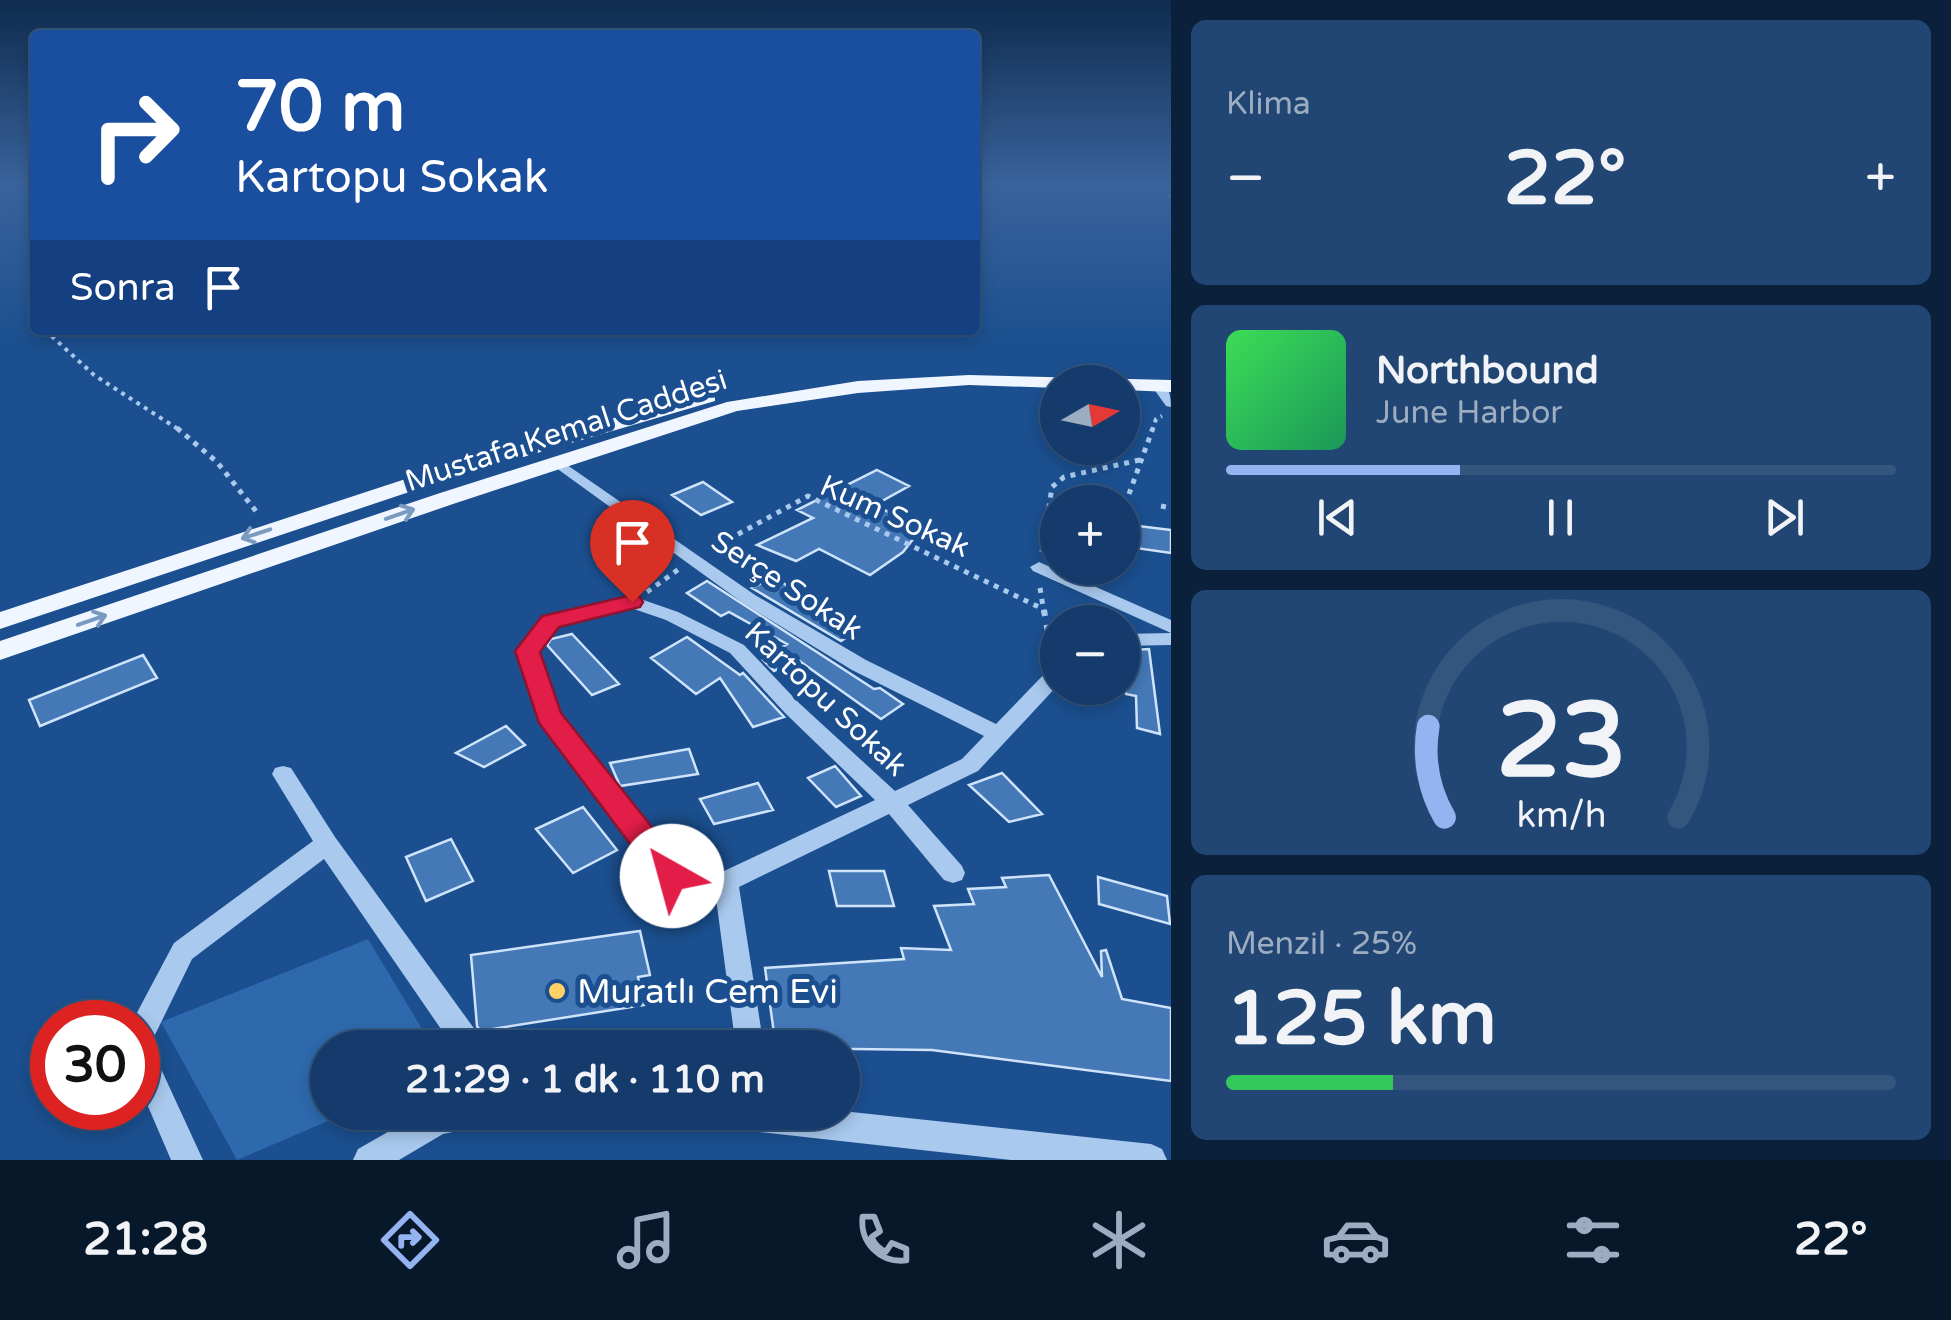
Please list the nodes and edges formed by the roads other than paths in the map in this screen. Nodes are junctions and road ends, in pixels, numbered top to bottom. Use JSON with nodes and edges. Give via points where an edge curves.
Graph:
{"nodes":[{"id":1,"x":1168,"y":387,"type":"edge"},
{"id":2,"x":557,"y":462,"type":"junction"},
{"id":3,"x":1039,"y":567,"type":"road end"},
{"id":4,"x":0,"y":620,"type":"edge"},
{"id":5,"x":1171,"y":627,"type":"edge"},
{"id":6,"x":1171,"y":638,"type":"edge"},
{"id":7,"x":1140,"y":639,"type":"edge"},
{"id":8,"x":0,"y":651,"type":"edge"},
{"id":9,"x":1040,"y":690,"type":"edge"},
{"id":10,"x":998,"y":734,"type":"junction"},
{"id":11,"x":283,"y":774,"type":"dead end"},
{"id":12,"x":892,"y":802,"type":"junction"},
{"id":13,"x":327,"y":844,"type":"junction"},
{"id":14,"x":953,"y":873,"type":"dead end"},
{"id":15,"x":726,"y":882,"type":"junction"},
{"id":16,"x":158,"y":1000,"type":"edge"},
{"id":17,"x":458,"y":1030,"type":"edge"},
{"id":18,"x":747,"y":1030,"type":"edge"},
{"id":19,"x":160,"y":1100,"type":"edge"},
{"id":20,"x":860,"y":1127,"type":"edge"},
{"id":21,"x":422,"y":1130,"type":"edge"},
{"id":22,"x":187,"y":1160,"type":"edge"},
{"id":23,"x":369,"y":1160,"type":"edge"},
{"id":24,"x":1150,"y":1160,"type":"edge"}],
"edges":[{"from":1,"to":2,"type":"main road","name":"Mustafa Kemal Caddesi","via":[[969,380],[858,386],[734,406]]},
{"from":1,"to":4,"type":"main road","name":"Mustafa Kemal Caddesi","one_way":true,"via":[[1104,370],[960,368],[846,374],[724,393],[583,430]]},
{"from":8,"to":2,"type":"main road","name":"Mustafa Kemal Caddesi","one_way":true},
{"from":2,"to":10,"type":"street","name":"Serçe Sokak","via":[[749,599],[859,665]]},
{"from":3,"to":5,"type":"street"},
{"from":6,"to":7,"type":"street"},
{"from":9,"to":10,"type":"street"},
{"from":10,"to":12,"type":"street","via":[[970,765]]},
{"from":11,"to":13,"type":"street"},
{"from":12,"to":14,"type":"street","name":"Kartopu Sokak"},
{"from":12,"to":15,"type":"street"},
{"from":12,"to":15,"type":"street","name":"Kartopu Sokak","via":[[738,649],[632,602],[550,622],[527,651],[548,716],[672,876]]},
{"from":13,"to":16,"type":"street","via":[[182,951]]},
{"from":13,"to":17,"type":"street"},
{"from":15,"to":18,"type":"street"},
{"from":19,"to":22,"type":"street"},
{"from":20,"to":24,"type":"street"},
{"from":21,"to":23,"type":"street"}]}
